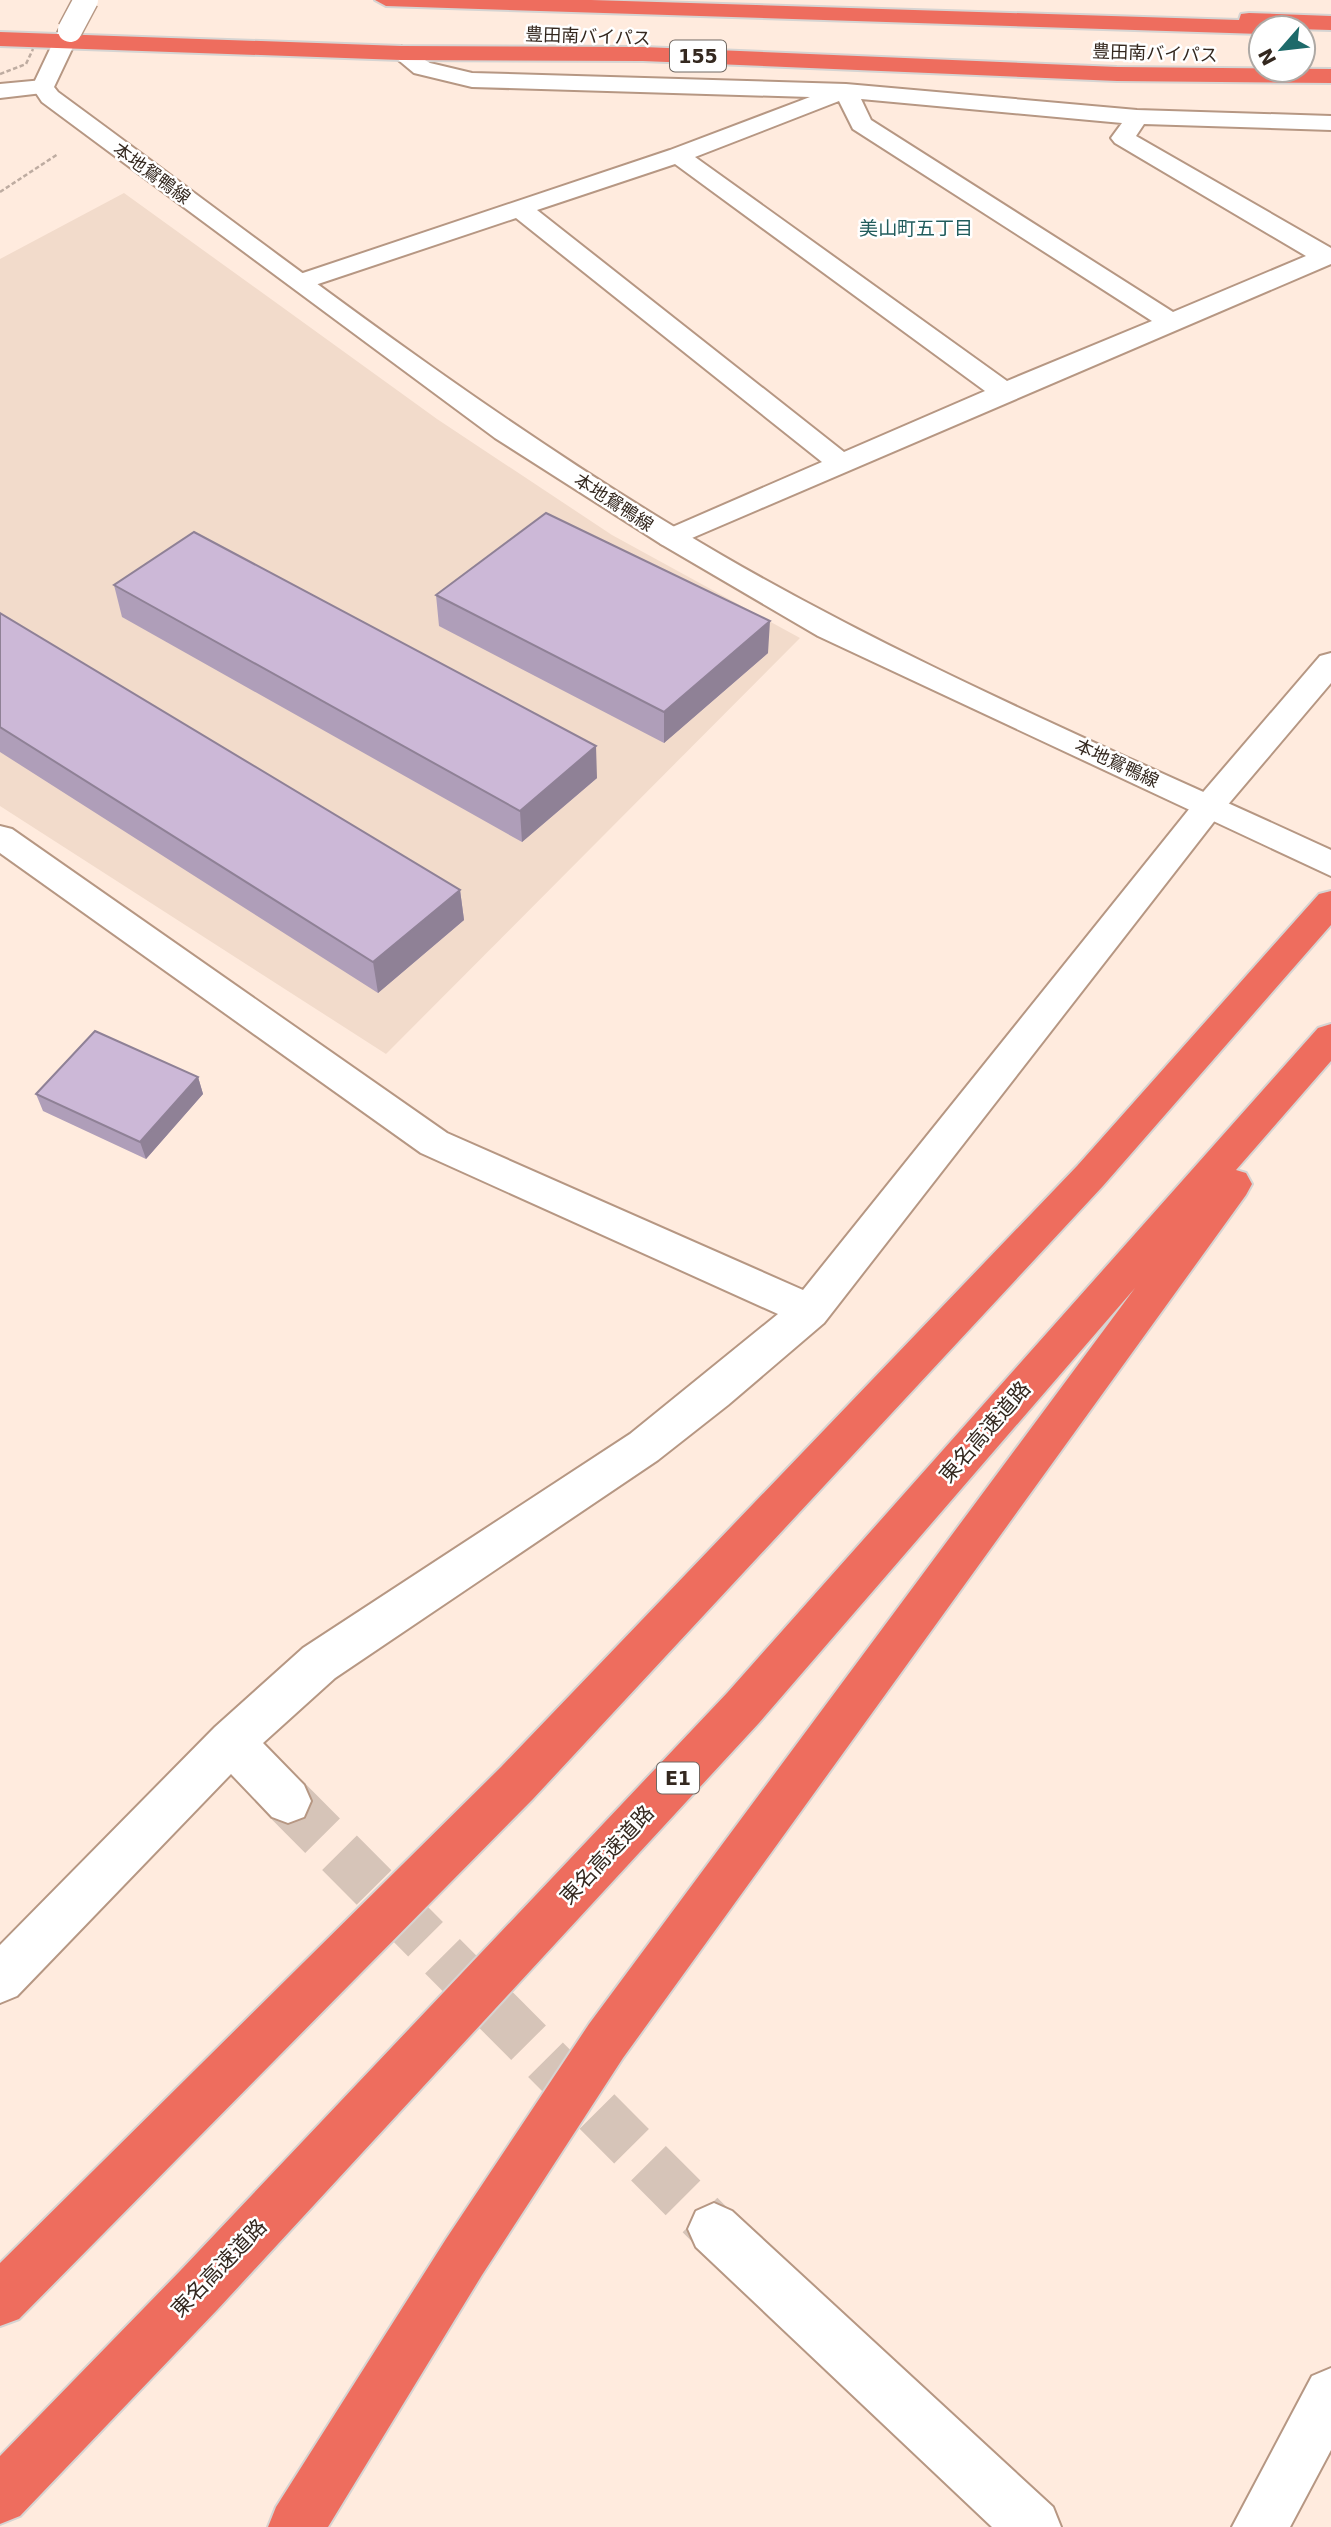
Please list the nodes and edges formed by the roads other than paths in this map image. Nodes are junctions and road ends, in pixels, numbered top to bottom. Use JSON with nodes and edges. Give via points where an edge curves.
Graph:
{"nodes":[{"id":1,"x":386,"y":0,"type":"edge"},
{"id":2,"x":870,"y":0,"type":"edge"},
{"id":3,"x":91,"y":10,"type":"edge"},
{"id":4,"x":1331,"y":23,"type":"edge"},
{"id":5,"x":1247,"y":27,"type":"edge"},
{"id":6,"x":63,"y":30,"type":"junction"},
{"id":7,"x":457,"y":32,"type":"dead end"},
{"id":8,"x":0,"y":39,"type":"edge"},
{"id":9,"x":401,"y":53,"type":"junction"},
{"id":10,"x":1247,"y":56,"type":"edge"},
{"id":11,"x":1331,"y":76,"type":"edge"},
{"id":12,"x":43,"y":87,"type":"junction"},
{"id":13,"x":0,"y":91,"type":"edge"},
{"id":14,"x":846,"y":91,"type":"junction"},
{"id":15,"x":1137,"y":117,"type":"junction"},
{"id":16,"x":1331,"y":123,"type":"edge"},
{"id":17,"x":678,"y":155,"type":"junction"},
{"id":18,"x":520,"y":209,"type":"junction"},
{"id":19,"x":1328,"y":256,"type":"edge"},
{"id":20,"x":303,"y":281,"type":"junction"},
{"id":21,"x":1171,"y":322,"type":"junction"},
{"id":22,"x":1004,"y":392,"type":"junction"},
{"id":23,"x":841,"y":463,"type":"junction"},
{"id":24,"x":671,"y":538,"type":"junction"},
{"id":25,"x":1331,"y":663,"type":"edge"},
{"id":26,"x":1209,"y":806,"type":"junction"},
{"id":27,"x":0,"y":837,"type":"edge"},
{"id":28,"x":1331,"y":864,"type":"edge"},
{"id":29,"x":1331,"y":904,"type":"edge"},
{"id":30,"x":1331,"y":1037,"type":"edge"},
{"id":31,"x":1331,"y":1049,"type":"edge"},
{"id":32,"x":810,"y":1311,"type":"junction"},
{"id":33,"x":230,"y":1742,"type":"junction"},
{"id":34,"x":288,"y":1801,"type":"tunnel mouth"},
{"id":35,"x":0,"y":1979,"type":"edge"},
{"id":36,"x":714,"y":2229,"type":"tunnel mouth"},
{"id":37,"x":0,"y":2300,"type":"edge"},
{"id":38,"x":1331,"y":2395,"type":"edge"},
{"id":39,"x":0,"y":2496,"type":"edge"},
{"id":40,"x":296,"y":2527,"type":"edge"},
{"id":41,"x":1033,"y":2527,"type":"edge"},
{"id":42,"x":1260,"y":2527,"type":"edge"}],
"edges":[{"from":1,"to":5,"type":"highway","name":"豊田南バイパス","number":"155"},
{"from":2,"to":4,"type":"highway"},
{"from":3,"to":6,"type":"highway","number":"155"},
{"from":6,"to":8,"type":"highway","number":"155"},
{"from":6,"to":9,"type":"highway","number":"155"},
{"from":6,"to":12,"type":"street"},
{"from":7,"to":10,"type":"highway","name":"豊田南バイパス","number":"155"},
{"from":9,"to":11,"type":"highway","number":"155","via":[[643,54],[1117,74]]},
{"from":9,"to":14,"type":"street","via":[[422,68],[472,80]]},
{"from":12,"to":13,"type":"street"},
{"from":12,"to":20,"type":"street","name":"本地鴛鴨線","via":[[93,131]]},
{"from":14,"to":15,"type":"street"},
{"from":14,"to":17,"type":"street"},
{"from":14,"to":21,"type":"street","via":[[861,124]]},
{"from":15,"to":16,"type":"street"},
{"from":15,"to":19,"type":"street","via":[[1123,138]]},
{"from":17,"to":18,"type":"street"},
{"from":17,"to":22,"type":"street"},
{"from":18,"to":20,"type":"street"},
{"from":18,"to":23,"type":"street"},
{"from":19,"to":21,"type":"street"},
{"from":20,"to":24,"type":"street","name":"本地鴛鴨線","via":[[505,432]]},
{"from":21,"to":22,"type":"street"},
{"from":22,"to":23,"type":"street"},
{"from":23,"to":24,"type":"street"},
{"from":24,"to":26,"type":"street","name":"本地鴛鴨線","via":[[829,629]]},
{"from":25,"to":26,"type":"street"},
{"from":26,"to":28,"type":"street","name":"本地鴛鴨線"},
{"from":26,"to":32,"type":"street"},
{"from":27,"to":32,"type":"street","via":[[434,1143]]},
{"from":29,"to":37,"type":"highway","via":[[1090,1176],[517,1783]]},
{"from":30,"to":39,"type":"highway","name":"東名高速道路","number":"E1","via":[[743,1708]]},
{"from":31,"to":40,"type":"highway","via":[[607,2041],[464,2257]]},
{"from":32,"to":33,"type":"street","via":[[644,1447],[319,1663]]},
{"from":33,"to":34,"type":"street"},
{"from":33,"to":35,"type":"street"},
{"from":36,"to":41,"type":"street"},
{"from":38,"to":42,"type":"street"}]}
